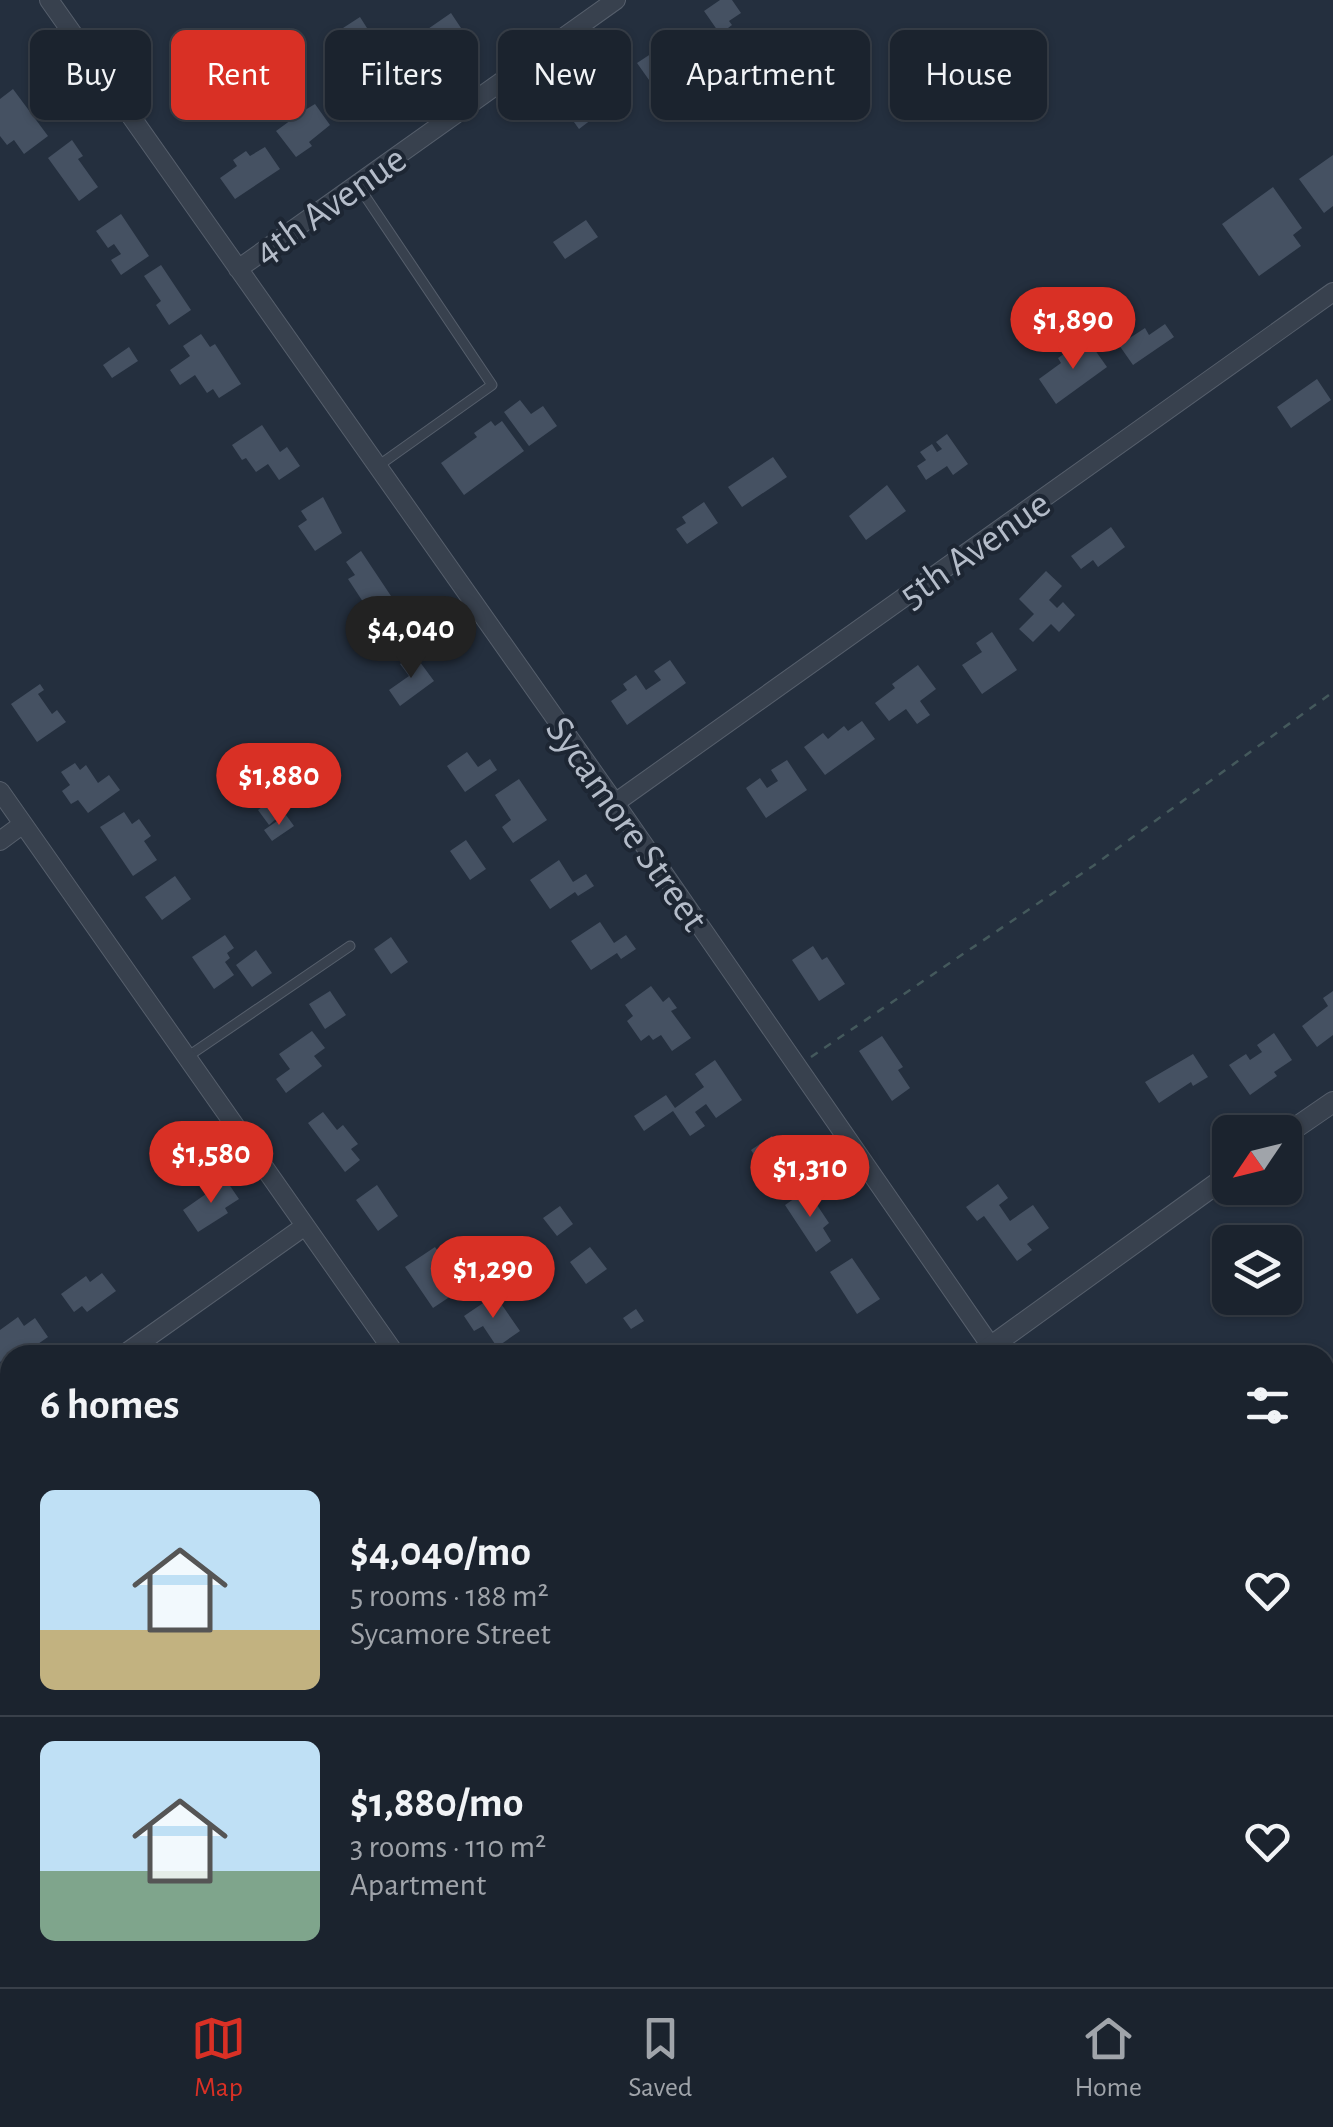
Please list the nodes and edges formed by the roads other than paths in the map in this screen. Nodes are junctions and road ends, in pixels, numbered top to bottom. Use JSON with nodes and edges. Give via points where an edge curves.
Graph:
{"nodes":[{"id":1,"x":49,"y":0,"type":"edge"},
{"id":2,"x":616,"y":0,"type":"edge"},
{"id":3,"x":357,"y":184,"type":"junction"},
{"id":4,"x":238,"y":269,"type":"junction"},
{"id":5,"x":1333,"y":292,"type":"edge"},
{"id":6,"x":377,"y":466,"type":"junction"},
{"id":7,"x":0,"y":792,"type":"edge"},
{"id":8,"x":615,"y":803,"type":"junction"},
{"id":9,"x":23,"y":824,"type":"junction"},
{"id":10,"x":0,"y":841,"type":"edge"},
{"id":11,"x":350,"y":946,"type":"dead end"},
{"id":12,"x":187,"y":1057,"type":"junction"},
{"id":13,"x":1333,"y":1102,"type":"edge"},
{"id":14,"x":1302,"y":1124,"type":"edge"},
{"id":15,"x":1212,"y":1187,"type":"edge"},
{"id":16,"x":305,"y":1226,"type":"junction"},
{"id":17,"x":137,"y":1345,"type":"edge"},
{"id":18,"x":389,"y":1345,"type":"edge"},
{"id":19,"x":984,"y":1345,"type":"edge"},
{"id":20,"x":998,"y":1345,"type":"edge"}],
"edges":[{"from":1,"to":4,"type":"street","name":"Sycamore Street"},
{"from":2,"to":3,"type":"street","name":"4th Avenue"},
{"from":3,"to":4,"type":"street","name":"4th Avenue"},
{"from":3,"to":6,"type":"lane","via":[[492,386]]},
{"from":4,"to":6,"type":"street","name":"Sycamore Street"},
{"from":5,"to":8,"type":"street","name":"5th Avenue"},
{"from":6,"to":8,"type":"street","name":"Sycamore Street"},
{"from":7,"to":9,"type":"street"},
{"from":8,"to":19,"type":"street","name":"Sycamore Street"},
{"from":9,"to":10,"type":"street"},
{"from":9,"to":12,"type":"street"},
{"from":11,"to":12,"type":"lane"},
{"from":12,"to":16,"type":"street"},
{"from":13,"to":14,"type":"street"},
{"from":15,"to":20,"type":"street"},
{"from":16,"to":17,"type":"street"},
{"from":16,"to":18,"type":"street"}]}
